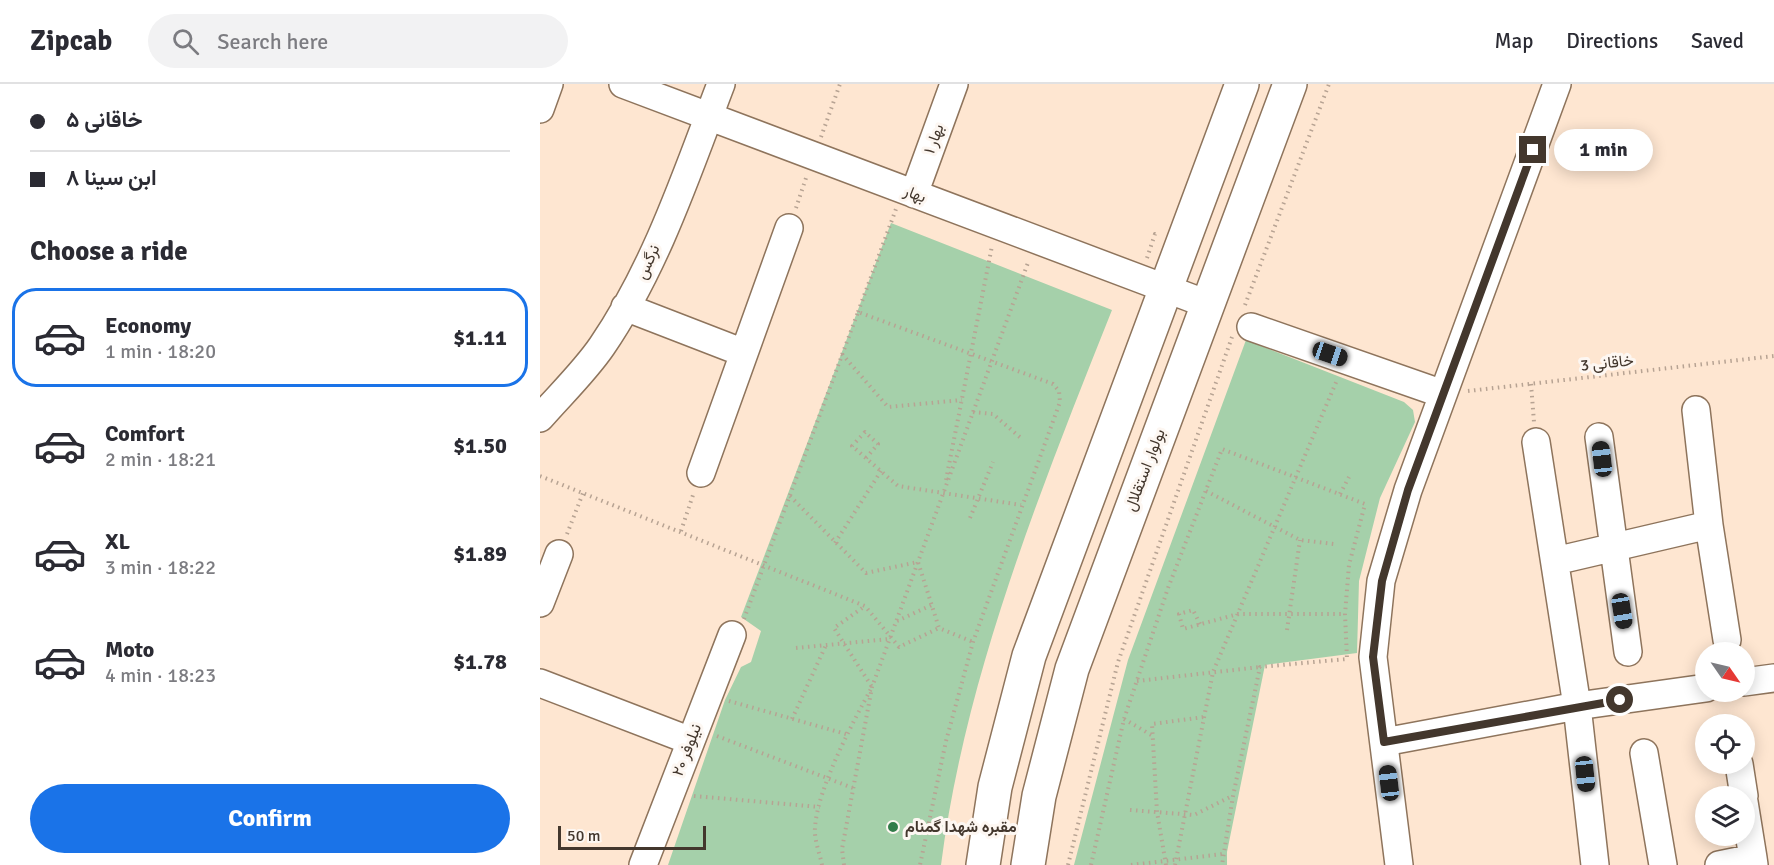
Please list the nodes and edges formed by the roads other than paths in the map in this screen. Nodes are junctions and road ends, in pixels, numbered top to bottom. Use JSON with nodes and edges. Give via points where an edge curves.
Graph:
{"nodes":[{"id":1,"x":549,"y":84,"type":"edge"},
{"id":2,"x":623,"y":84,"type":"edge"},
{"id":3,"x":721,"y":84,"type":"edge"},
{"id":4,"x":954,"y":84,"type":"edge"},
{"id":5,"x":1242,"y":84,"type":"edge"},
{"id":6,"x":1290,"y":84,"type":"edge"},
{"id":7,"x":1557,"y":84,"type":"edge"},
{"id":8,"x":540,"y":109,"type":"edge"},
{"id":9,"x":708,"y":116,"type":"junction"},
{"id":10,"x":908,"y":191,"type":"junction"},
{"id":11,"x":789,"y":228,"type":"dead end"},
{"id":12,"x":1166,"y":288,"type":"junction"},
{"id":13,"x":1207,"y":304,"type":"junction"},
{"id":14,"x":625,"y":307,"type":"junction"},
{"id":15,"x":1242,"y":323,"type":"road end"},
{"id":16,"x":744,"y":353,"type":"junction"},
{"id":17,"x":1443,"y":394,"type":"junction"},
{"id":18,"x":1696,"y":410,"type":"dead end"},
{"id":19,"x":541,"y":416,"type":"edge"},
{"id":20,"x":1599,"y":437,"type":"dead end"},
{"id":21,"x":1536,"y":441,"type":"road end"},
{"id":22,"x":701,"y":473,"type":"road end"},
{"id":23,"x":1709,"y":525,"type":"junction"},
{"id":24,"x":1612,"y":548,"type":"junction"},
{"id":25,"x":559,"y":555,"type":"road end"},
{"id":26,"x":1555,"y":561,"type":"junction"},
{"id":27,"x":540,"y":603,"type":"edge"},
{"id":28,"x":741,"y":632,"type":"road end"},
{"id":29,"x":1727,"y":640,"type":"dead end"},
{"id":30,"x":1629,"y":652,"type":"dead end"},
{"id":31,"x":1774,"y":678,"type":"edge"},
{"id":32,"x":1755,"y":681,"type":"edge"},
{"id":33,"x":540,"y":683,"type":"edge"},
{"id":34,"x":1695,"y":690,"type":"edge"},
{"id":35,"x":1577,"y":706,"type":"junction"},
{"id":36,"x":691,"y":741,"type":"junction"},
{"id":37,"x":1384,"y":742,"type":"junction"},
{"id":38,"x":1644,"y":753,"type":"dead end"},
{"id":39,"x":1751,"y":846,"type":"edge"},
{"id":40,"x":1753,"y":862,"type":"edge"},
{"id":41,"x":643,"y":865,"type":"edge"},
{"id":42,"x":983,"y":865,"type":"edge"},
{"id":43,"x":1028,"y":865,"type":"edge"},
{"id":44,"x":1399,"y":865,"type":"edge"},
{"id":45,"x":1595,"y":865,"type":"edge"},
{"id":46,"x":1663,"y":865,"type":"edge"},
{"id":47,"x":1719,"y":865,"type":"edge"}],
"edges":[{"from":1,"to":8,"type":"street"},
{"from":2,"to":9,"type":"street","name":"بهار"},
{"from":3,"to":9,"type":"street","name":"نرگس"},
{"from":4,"to":10,"type":"street","name":"بهار ۱"},
{"from":5,"to":12,"type":"main road"},
{"from":6,"to":13,"type":"main road","name":"بولوار استقلال"},
{"from":7,"to":17,"type":"street"},
{"from":9,"to":10,"type":"street","name":"بهار"},
{"from":9,"to":14,"type":"street","name":"نرگس","via":[[646,269]]},
{"from":10,"to":12,"type":"street","name":"بهار"},
{"from":11,"to":16,"type":"street"},
{"from":12,"to":13,"type":"street","name":"بهار"},
{"from":12,"to":42,"type":"main road","via":[[1029,656],[995,788]]},
{"from":13,"to":43,"type":"main road","name":"بولوار استقلال","via":[[1072,669],[1039,796]]},
{"from":14,"to":16,"type":"street"},
{"from":14,"to":19,"type":"street","name":"نرگس","via":[[602,347]]},
{"from":15,"to":17,"type":"street"},
{"from":16,"to":22,"type":"street"},
{"from":17,"to":37,"type":"street","via":[[1408,490],[1382,581],[1373,657]]},
{"from":18,"to":23,"type":"street"},
{"from":20,"to":24,"type":"street"},
{"from":21,"to":26,"type":"street"},
{"from":23,"to":24,"type":"street"},
{"from":23,"to":29,"type":"street"},
{"from":24,"to":26,"type":"street"},
{"from":24,"to":30,"type":"street"},
{"from":25,"to":27,"type":"street"},
{"from":26,"to":35,"type":"street"},
{"from":28,"to":36,"type":"street","name":"نیلوفر ۲۰"},
{"from":31,"to":32,"type":"street"},
{"from":33,"to":36,"type":"street"},
{"from":34,"to":35,"type":"street"},
{"from":35,"to":37,"type":"street"},
{"from":35,"to":45,"type":"street"},
{"from":36,"to":41,"type":"street","name":"نیلوفر ۲۰"},
{"from":37,"to":44,"type":"street"},
{"from":38,"to":46,"type":"street"},
{"from":39,"to":40,"type":"street"},
{"from":40,"to":47,"type":"street"}]}
